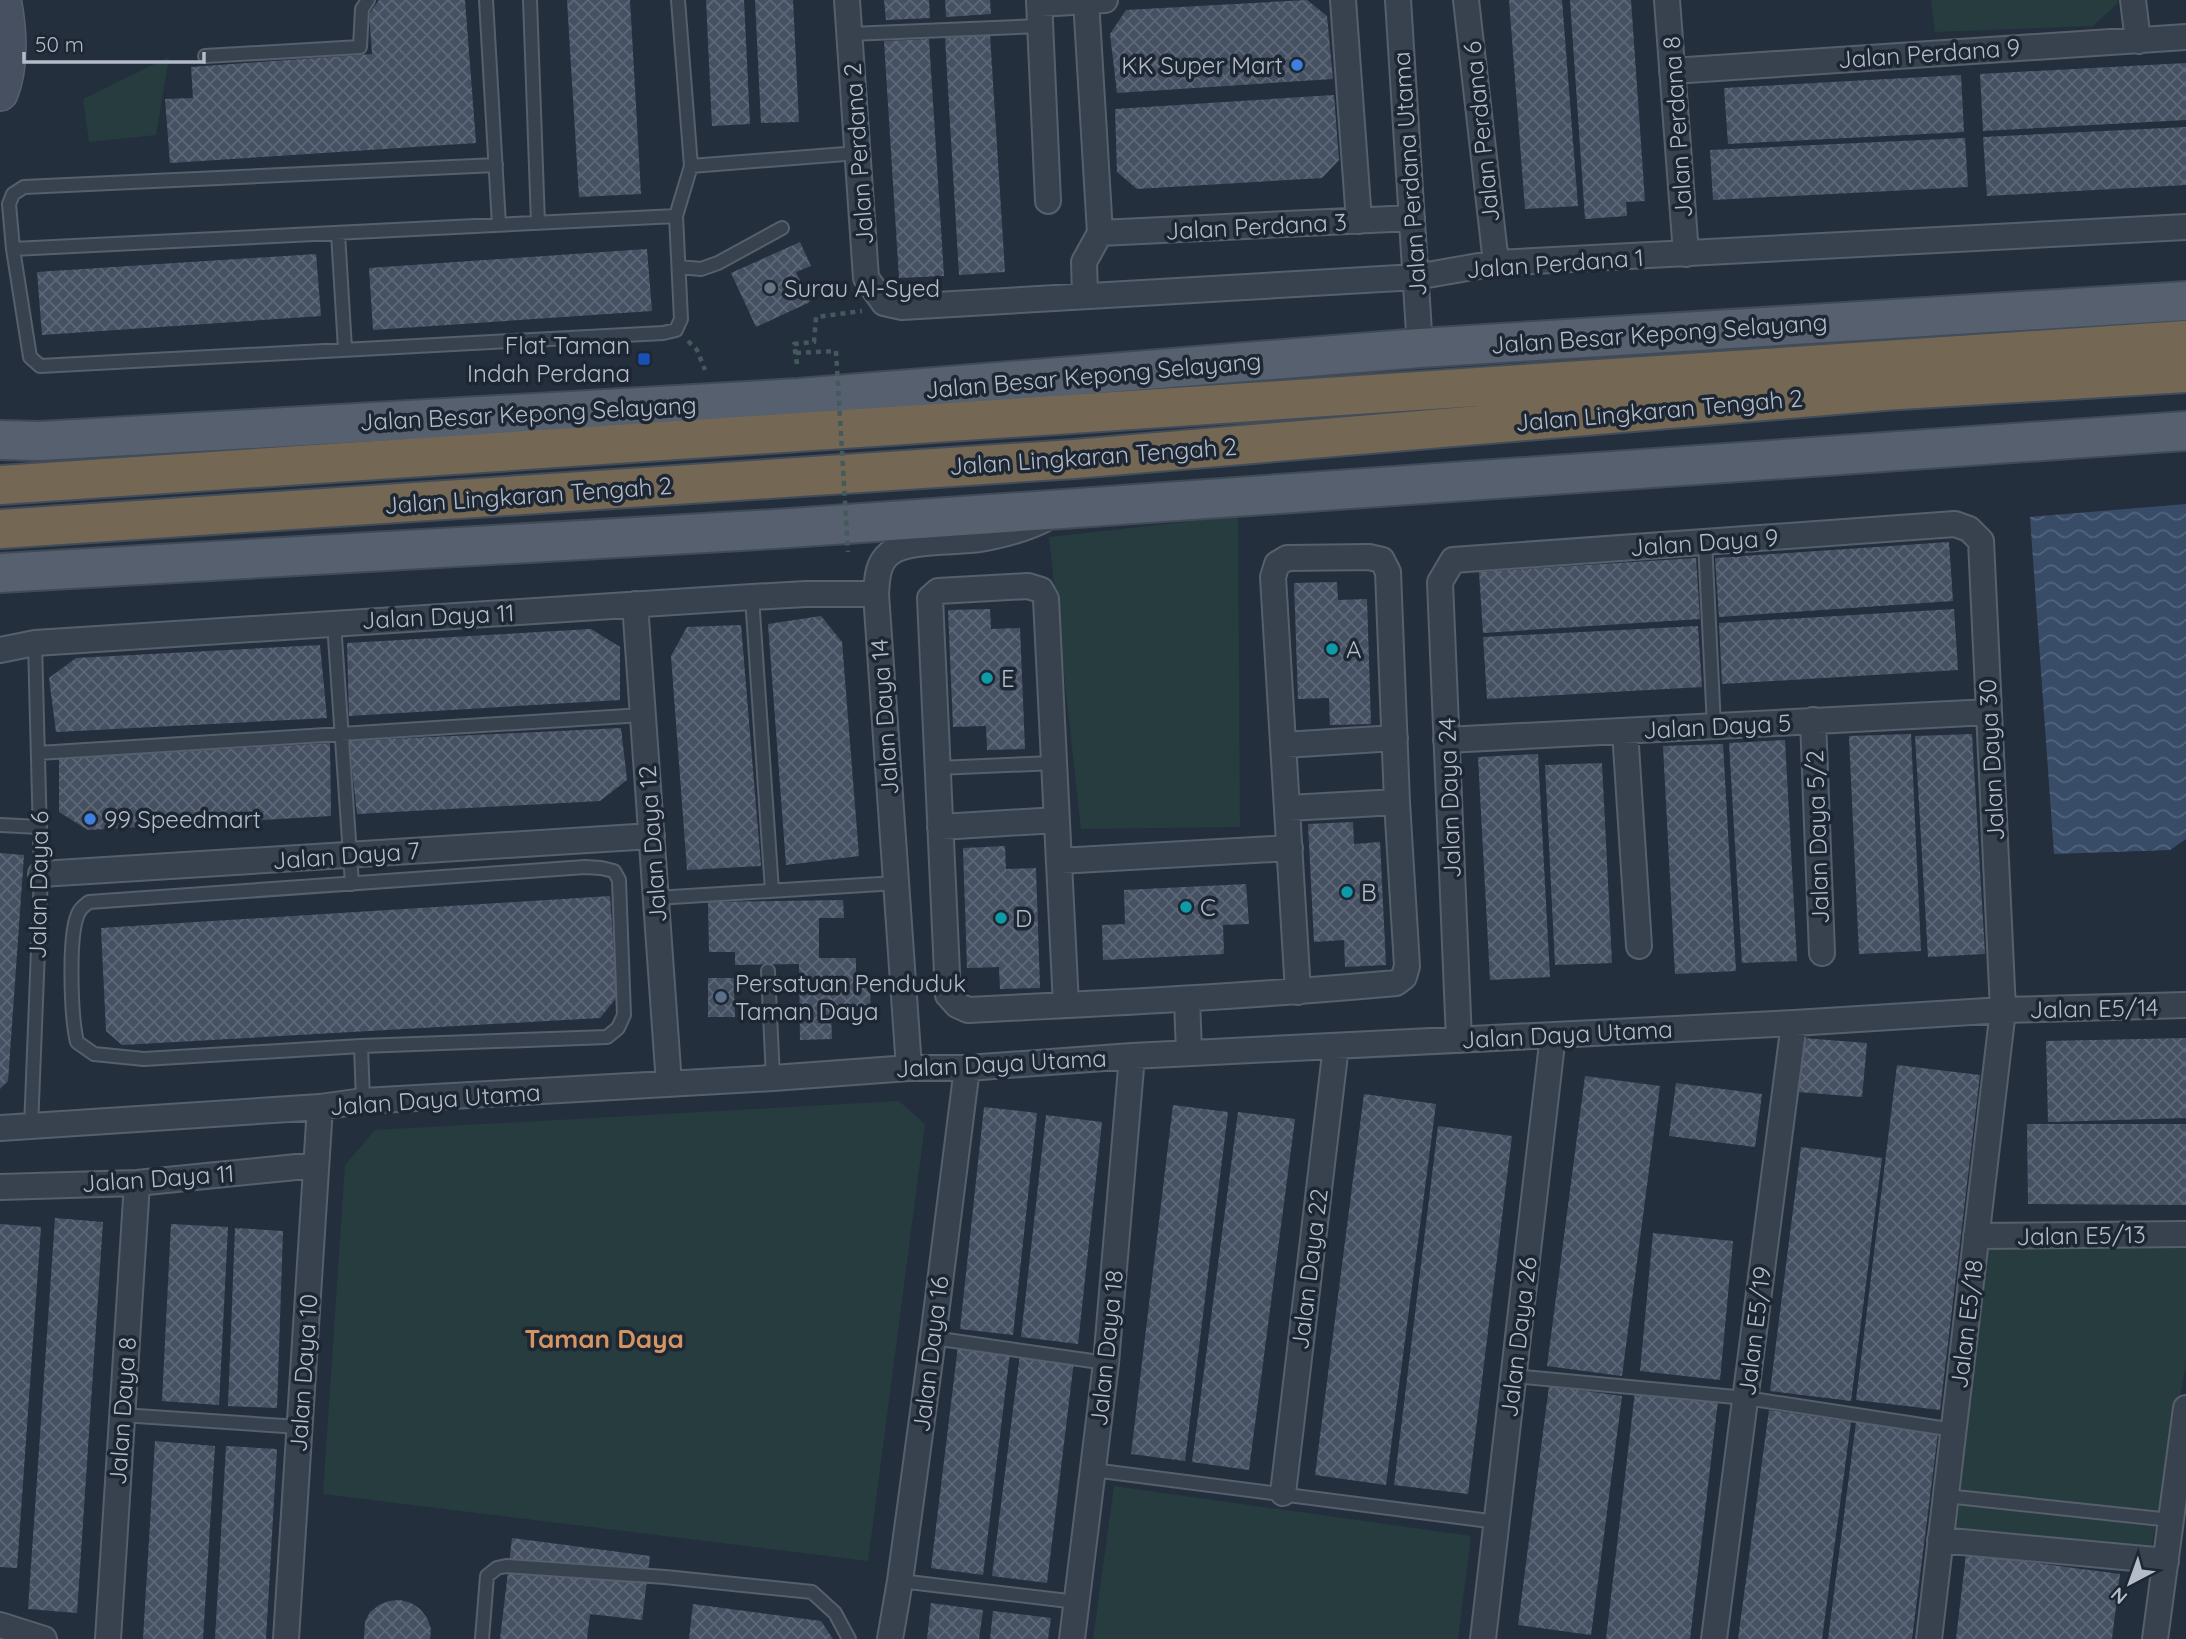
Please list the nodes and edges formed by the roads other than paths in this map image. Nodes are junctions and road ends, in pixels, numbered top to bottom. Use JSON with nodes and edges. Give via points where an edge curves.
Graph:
{"nodes":[{"id":1,"x":3,"y":0,"type":"edge"},
{"id":2,"x":368,"y":0,"type":"edge"},
{"id":3,"x":486,"y":0,"type":"edge"},
{"id":4,"x":530,"y":0,"type":"edge"},
{"id":5,"x":678,"y":0,"type":"edge"},
{"id":6,"x":847,"y":0,"type":"edge"},
{"id":7,"x":1093,"y":0,"type":"edge"},
{"id":8,"x":1343,"y":0,"type":"edge"},
{"id":9,"x":1398,"y":0,"type":"edge"},
{"id":10,"x":1466,"y":0,"type":"edge"},
{"id":11,"x":1667,"y":0,"type":"edge"},
{"id":12,"x":2133,"y":0,"type":"edge"},
{"id":13,"x":1039,"y":10,"type":"edge"},
{"id":14,"x":850,"y":34,"type":"junction"},
{"id":15,"x":2186,"y":37,"type":"edge"},
{"id":16,"x":2138,"y":41,"type":"junction"},
{"id":17,"x":205,"y":56,"type":"dead end"},
{"id":18,"x":1672,"y":71,"type":"junction"},
{"id":19,"x":2,"y":83,"type":"edge"},
{"id":20,"x":858,"y":153,"type":"junction"},
{"id":21,"x":496,"y":165,"type":"junction"},
{"id":22,"x":691,"y":166,"type":"junction"},
{"id":23,"x":1048,"y":201,"type":"dead end"},
{"id":24,"x":676,"y":216,"type":"junction"},
{"id":25,"x":1412,"y":218,"type":"junction"},
{"id":26,"x":1359,"y":221,"type":"junction"},
{"id":27,"x":538,"y":223,"type":"junction"},
{"id":28,"x":499,"y":225,"type":"junction"},
{"id":29,"x":2186,"y":227,"type":"edge"},
{"id":30,"x":782,"y":228,"type":"dead end"},
{"id":31,"x":338,"y":233,"type":"junction"},
{"id":32,"x":1100,"y":233,"type":"junction"},
{"id":33,"x":13,"y":249,"type":"junction"},
{"id":34,"x":1686,"y":254,"type":"junction"},
{"id":35,"x":1496,"y":263,"type":"junction"},
{"id":36,"x":679,"y":267,"type":"junction"},
{"id":37,"x":1416,"y":277,"type":"junction"},
{"id":38,"x":1085,"y":296,"type":"junction"},
{"id":39,"x":2186,"y":301,"type":"edge"},
{"id":40,"x":884,"y":303,"type":"joint"},
{"id":41,"x":2186,"y":340,"type":"edge"},
{"id":42,"x":1420,"y":348,"type":"junction"},
{"id":43,"x":345,"y":349,"type":"junction"},
{"id":44,"x":2186,"y":373,"type":"edge"},
{"id":45,"x":1884,"y":376,"type":"junction"},
{"id":46,"x":2186,"y":431,"type":"edge"},
{"id":47,"x":0,"y":440,"type":"edge"},
{"id":48,"x":0,"y":485,"type":"edge"},
{"id":49,"x":1066,"y":509,"type":"junction"},
{"id":50,"x":1955,"y":524,"type":"joint"},
{"id":51,"x":0,"y":529,"type":"edge"},
{"id":52,"x":1705,"y":542,"type":"junction"},
{"id":53,"x":1453,"y":561,"type":"joint"},
{"id":54,"x":0,"y":573,"type":"edge"},
{"id":55,"x":876,"y":594,"type":"junction"},
{"id":56,"x":752,"y":597,"type":"junction"},
{"id":57,"x":635,"y":604,"type":"junction"},
{"id":58,"x":334,"y":623,"type":"junction"},
{"id":59,"x":35,"y":643,"type":"junction"},
{"id":60,"x":0,"y":650,"type":"edge"},
{"id":61,"x":1989,"y":712,"type":"junction"},
{"id":62,"x":643,"y":715,"type":"junction"},
{"id":63,"x":1813,"y":720,"type":"junction"},
{"id":64,"x":1714,"y":726,"type":"junction"},
{"id":65,"x":1625,"y":731,"type":"junction"},
{"id":66,"x":342,"y":734,"type":"junction"},
{"id":67,"x":1395,"y":738,"type":"junction"},
{"id":68,"x":1446,"y":740,"type":"junction"},
{"id":69,"x":1284,"y":745,"type":"junction"},
{"id":70,"x":38,"y":753,"type":"junction"},
{"id":71,"x":1054,"y":763,"type":"junction"},
{"id":72,"x":937,"y":768,"type":"junction"},
{"id":73,"x":1397,"y":802,"type":"junction"},
{"id":74,"x":1288,"y":808,"type":"junction"},
{"id":75,"x":1057,"y":820,"type":"junction"},
{"id":76,"x":0,"y":825,"type":"edge"},
{"id":77,"x":40,"y":827,"type":"junction"},
{"id":78,"x":940,"y":827,"type":"junction"},
{"id":79,"x":652,"y":836,"type":"junction"},
{"id":80,"x":1290,"y":848,"type":"junction"},
{"id":81,"x":350,"y":855,"type":"junction"},
{"id":82,"x":1059,"y":861,"type":"junction"},
{"id":83,"x":41,"y":874,"type":"junction"},
{"id":84,"x":896,"y":883,"type":"junction"},
{"id":85,"x":352,"y":884,"type":"junction"},
{"id":86,"x":772,"y":891,"type":"junction"},
{"id":87,"x":656,"y":898,"type":"junction"},
{"id":88,"x":1639,"y":946,"type":"dead end"},
{"id":89,"x":1822,"y":953,"type":"dead end"},
{"id":90,"x":768,"y":971,"type":"dead end"},
{"id":91,"x":1298,"y":992,"type":"junction"},
{"id":92,"x":1187,"y":999,"type":"junction"},
{"id":93,"x":1066,"y":1005,"type":"junction"},
{"id":94,"x":2186,"y":1005,"type":"edge"},
{"id":95,"x":2003,"y":1010,"type":"junction"},
{"id":96,"x":1794,"y":1023,"type":"junction"},
{"id":97,"x":1553,"y":1035,"type":"junction"},
{"id":98,"x":1459,"y":1040,"type":"junction"},
{"id":99,"x":361,"y":1046,"type":"junction"},
{"id":100,"x":1336,"y":1046,"type":"junction"},
{"id":101,"x":1189,"y":1053,"type":"junction"},
{"id":102,"x":1132,"y":1056,"type":"junction"},
{"id":103,"x":909,"y":1068,"type":"junction"},
{"id":104,"x":967,"y":1068,"type":"junction"},
{"id":105,"x":773,"y":1078,"type":"junction"},
{"id":106,"x":669,"y":1084,"type":"junction"},
{"id":107,"x":363,"y":1101,"type":"junction"},
{"id":108,"x":320,"y":1107,"type":"junction"},
{"id":109,"x":0,"y":1128,"type":"edge"},
{"id":110,"x":31,"y":1128,"type":"junction"},
{"id":111,"x":316,"y":1165,"type":"junction"},
{"id":112,"x":137,"y":1182,"type":"junction"},
{"id":113,"x":0,"y":1187,"type":"edge"},
{"id":114,"x":2186,"y":1234,"type":"edge"},
{"id":115,"x":1976,"y":1236,"type":"junction"},
{"id":116,"x":933,"y":1338,"type":"junction"},
{"id":117,"x":1106,"y":1363,"type":"junction"},
{"id":118,"x":1514,"y":1376,"type":"junction"},
{"id":119,"x":1746,"y":1398,"type":"junction"},
{"id":120,"x":2186,"y":1408,"type":"edge"},
{"id":121,"x":122,"y":1415,"type":"junction"},
{"id":122,"x":299,"y":1427,"type":"junction"},
{"id":123,"x":1954,"y":1430,"type":"junction"},
{"id":124,"x":1093,"y":1470,"type":"junction"},
{"id":125,"x":1283,"y":1493,"type":"junction"},
{"id":126,"x":1946,"y":1496,"type":"junction"},
{"id":127,"x":2171,"y":1520,"type":"junction"},
{"id":128,"x":1497,"y":1522,"type":"junction"},
{"id":129,"x":1940,"y":1540,"type":"junction"},
{"id":130,"x":2166,"y":1561,"type":"junction"},
{"id":131,"x":900,"y":1581,"type":"junction"},
{"id":132,"x":1077,"y":1602,"type":"junction"},
{"id":133,"x":0,"y":1625,"type":"edge"},
{"id":134,"x":44,"y":1639,"type":"edge"},
{"id":135,"x":108,"y":1639,"type":"edge"},
{"id":136,"x":286,"y":1639,"type":"edge"},
{"id":137,"x":482,"y":1639,"type":"edge"},
{"id":138,"x":849,"y":1639,"type":"edge"},
{"id":139,"x":890,"y":1639,"type":"edge"},
{"id":140,"x":1072,"y":1639,"type":"edge"},
{"id":141,"x":1483,"y":1639,"type":"edge"},
{"id":142,"x":1714,"y":1639,"type":"edge"},
{"id":143,"x":1929,"y":1639,"type":"edge"},
{"id":144,"x":2155,"y":1639,"type":"edge"}],
"edges":[{"from":1,"to":19,"type":"street"},
{"from":2,"to":17,"type":"lane","via":[[362,9],[360,47]]},
{"from":3,"to":21,"type":"lane"},
{"from":4,"to":27,"type":"lane"},
{"from":5,"to":22,"type":"lane"},
{"from":6,"to":14,"type":"street","name":"Jalan Perdana 2"},
{"from":7,"to":13,"type":"street"},
{"from":7,"to":32,"type":"street"},
{"from":8,"to":26,"type":"street"},
{"from":9,"to":25,"type":"street","name":"Jalan Perdana Utama"},
{"from":10,"to":35,"type":"street","name":"Jalan Perdana 6"},
{"from":11,"to":18,"type":"street","name":"Jalan Perdana 8"},
{"from":12,"to":16,"type":"street"},
{"from":13,"to":14,"type":"lane"},
{"from":13,"to":23,"type":"street"},
{"from":14,"to":20,"type":"street","name":"Jalan Perdana 2"},
{"from":15,"to":16,"type":"street","name":"Jalan Perdana 9"},
{"from":16,"to":18,"type":"street","name":"Jalan Perdana 9"},
{"from":18,"to":34,"type":"street","name":"Jalan Perdana 8"},
{"from":20,"to":22,"type":"lane"},
{"from":20,"to":40,"type":"street","name":"Jalan Perdana 2","via":[[866,278]]},
{"from":21,"to":28,"type":"lane"},
{"from":21,"to":33,"type":"lane","via":[[24,187],[13,194],[9,204]]},
{"from":22,"to":24,"type":"lane"},
{"from":24,"to":27,"type":"lane"},
{"from":24,"to":36,"type":"lane"},
{"from":25,"to":26,"type":"street","name":"Jalan Perdana 3"},
{"from":25,"to":37,"type":"street","name":"Jalan Perdana Utama"},
{"from":26,"to":32,"type":"street","name":"Jalan Perdana 3"},
{"from":27,"to":28,"type":"lane"},
{"from":28,"to":31,"type":"lane"},
{"from":29,"to":34,"type":"street","name":"Jalan Perdana 1"},
{"from":30,"to":36,"type":"lane","via":[[710,266]]},
{"from":31,"to":33,"type":"lane"},
{"from":31,"to":43,"type":"lane"},
{"from":32,"to":38,"type":"street","via":[[1084,262]]},
{"from":33,"to":43,"type":"lane","via":[[30,357],[40,366]]},
{"from":34,"to":35,"type":"street","name":"Jalan Perdana 1"},
{"from":35,"to":37,"type":"street","name":"Jalan Perdana 1"},
{"from":36,"to":43,"type":"lane","via":[[681,319],[676,330]]},
{"from":37,"to":38,"type":"street","name":"Jalan Perdana 1"},
{"from":37,"to":42,"type":"street","name":"Jalan Perdana Utama"},
{"from":38,"to":40,"type":"street","name":"Jalan Perdana 1","via":[[902,307]]},
{"from":39,"to":42,"type":"main road","name":"Jalan Besar Kepong Selayang"},
{"from":41,"to":45,"type":"highway","name":"Jalan Lingkaran Tengah 2"},
{"from":42,"to":47,"type":"main road","name":"Jalan Besar Kepong Selayang","via":[[799,398]]},
{"from":44,"to":45,"type":"highway","name":"Jalan Lingkaran Tengah 2"},
{"from":45,"to":48,"type":"highway","name":"Jalan Lingkaran Tengah 2","via":[[1073,414]]},
{"from":45,"to":51,"type":"highway","name":"Jalan Lingkaran Tengah 2","via":[[1074,459]]},
{"from":46,"to":49,"type":"main road"},
{"from":49,"to":54,"type":"main road"},
{"from":49,"to":55,"type":"street","name":"Jalan Daya 14","via":[[1022,530],[901,546],[887,555],[878,571]]},
{"from":50,"to":52,"type":"street","name":"Jalan Daya 9"},
{"from":50,"to":61,"type":"street","name":"Jalan Daya 30","via":[[1981,541]]},
{"from":52,"to":53,"type":"street","name":"Jalan Daya 9"},
{"from":52,"to":64,"type":"lane"},
{"from":53,"to":68,"type":"street","name":"Jalan Daya 24","via":[[1440,582]]},
{"from":55,"to":56,"type":"street","name":"Jalan Daya 11"},
{"from":55,"to":84,"type":"street","name":"Jalan Daya 14"},
{"from":56,"to":57,"type":"street","name":"Jalan Daya 11"},
{"from":56,"to":86,"type":"lane"},
{"from":57,"to":58,"type":"street","name":"Jalan Daya 11"},
{"from":57,"to":62,"type":"street","name":"Jalan Daya 12"},
{"from":58,"to":59,"type":"street","name":"Jalan Daya 11"},
{"from":58,"to":66,"type":"lane"},
{"from":59,"to":60,"type":"street","name":"Jalan Daya 11"},
{"from":59,"to":70,"type":"lane","name":"Jalan Daya 6"},
{"from":61,"to":63,"type":"street","name":"Jalan Daya 5"},
{"from":61,"to":95,"type":"street","name":"Jalan Daya 30"},
{"from":62,"to":66,"type":"lane"},
{"from":62,"to":79,"type":"street","name":"Jalan Daya 12"},
{"from":63,"to":64,"type":"street","name":"Jalan Daya 5"},
{"from":63,"to":89,"type":"street","name":"Jalan Daya 5/2"},
{"from":64,"to":65,"type":"street","name":"Jalan Daya 5"},
{"from":65,"to":68,"type":"street","name":"Jalan Daya 5"},
{"from":65,"to":88,"type":"street"},
{"from":66,"to":70,"type":"lane"},
{"from":66,"to":81,"type":"lane"},
{"from":67,"to":69,"type":"street"},
{"from":67,"to":69,"type":"street","via":[[1388,572],[1382,561],[1369,557],[1286,558],[1277,564],[1273,577]]},
{"from":67,"to":73,"type":"street"},
{"from":68,"to":98,"type":"street","name":"Jalan Daya 24"},
{"from":69,"to":74,"type":"street"},
{"from":70,"to":77,"type":"lane","name":"Jalan Daya 6"},
{"from":71,"to":72,"type":"lane"},
{"from":71,"to":72,"type":"street","via":[[1046,599],[1041,590],[1028,586],[938,592],[930,598]]},
{"from":71,"to":75,"type":"street"},
{"from":72,"to":78,"type":"street"},
{"from":73,"to":74,"type":"street"},
{"from":73,"to":91,"type":"street","via":[[1404,977],[1395,983]]},
{"from":74,"to":80,"type":"street"},
{"from":75,"to":78,"type":"street"},
{"from":75,"to":82,"type":"street"},
{"from":76,"to":77,"type":"lane"},
{"from":77,"to":83,"type":"lane","name":"Jalan Daya 6"},
{"from":78,"to":93,"type":"street","via":[[947,995],[968,1010]]},
{"from":79,"to":81,"type":"street","name":"Jalan Daya 7"},
{"from":79,"to":87,"type":"street","name":"Jalan Daya 12"},
{"from":80,"to":82,"type":"street"},
{"from":80,"to":91,"type":"street"},
{"from":81,"to":83,"type":"street","name":"Jalan Daya 7"},
{"from":81,"to":85,"type":"lane"},
{"from":82,"to":93,"type":"street"},
{"from":83,"to":110,"type":"lane","name":"Jalan Daya 6"},
{"from":84,"to":86,"type":"lane"},
{"from":84,"to":103,"type":"street","name":"Jalan Daya 14"},
{"from":85,"to":99,"type":"lane","via":[[586,867],[614,871],[619,880],[624,1015],[607,1037]]},
{"from":85,"to":99,"type":"lane","via":[[89,902],[79,909],[72,943],[73,1024],[77,1042],[94,1054],[118,1058]]},
{"from":86,"to":87,"type":"lane"},
{"from":87,"to":106,"type":"street","name":"Jalan Daya 12"},
{"from":90,"to":105,"type":"lane"},
{"from":91,"to":92,"type":"street"},
{"from":92,"to":93,"type":"street"},
{"from":92,"to":101,"type":"street"},
{"from":94,"to":95,"type":"street","name":"Jalan E5/14"},
{"from":95,"to":96,"type":"street","name":"Jalan Daya Utama"},
{"from":95,"to":115,"type":"street","name":"Jalan E5/18"},
{"from":96,"to":97,"type":"street","name":"Jalan Daya Utama"},
{"from":96,"to":119,"type":"street","name":"Jalan E5/19"},
{"from":97,"to":98,"type":"street","name":"Jalan Daya Utama"},
{"from":97,"to":118,"type":"street","name":"Jalan Daya 26"},
{"from":98,"to":100,"type":"street","name":"Jalan Daya Utama"},
{"from":99,"to":107,"type":"lane"},
{"from":100,"to":101,"type":"street","name":"Jalan Daya Utama"},
{"from":100,"to":125,"type":"street","name":"Jalan Daya 22"},
{"from":101,"to":102,"type":"street","name":"Jalan Daya Utama"},
{"from":102,"to":104,"type":"street","name":"Jalan Daya Utama"},
{"from":102,"to":117,"type":"street","name":"Jalan Daya 18"},
{"from":103,"to":104,"type":"street","name":"Jalan Daya Utama"},
{"from":103,"to":105,"type":"street","name":"Jalan Daya Utama"},
{"from":104,"to":116,"type":"street","name":"Jalan Daya 16"},
{"from":105,"to":106,"type":"street","name":"Jalan Daya Utama"},
{"from":106,"to":107,"type":"street","name":"Jalan Daya Utama"},
{"from":107,"to":108,"type":"street","name":"Jalan Daya Utama"},
{"from":108,"to":110,"type":"street","name":"Jalan Daya Utama"},
{"from":108,"to":111,"type":"street","name":"Jalan Daya 10"},
{"from":109,"to":110,"type":"street","name":"Jalan Daya Utama"},
{"from":111,"to":112,"type":"street","name":"Jalan Daya 11"},
{"from":111,"to":122,"type":"street","name":"Jalan Daya 10"},
{"from":112,"to":113,"type":"street","name":"Jalan Daya 11"},
{"from":112,"to":121,"type":"street","name":"Jalan Daya 8"},
{"from":114,"to":115,"type":"street","name":"Jalan E5/13"},
{"from":115,"to":123,"type":"street","name":"Jalan E5/18"},
{"from":116,"to":117,"type":"lane"},
{"from":116,"to":131,"type":"street","name":"Jalan Daya 16"},
{"from":117,"to":124,"type":"street","name":"Jalan Daya 18"},
{"from":118,"to":119,"type":"lane"},
{"from":118,"to":128,"type":"street","name":"Jalan Daya 26"},
{"from":119,"to":123,"type":"lane"},
{"from":119,"to":142,"type":"street","name":"Jalan E5/19"},
{"from":120,"to":127,"type":"street"},
{"from":121,"to":122,"type":"lane"},
{"from":121,"to":135,"type":"street","name":"Jalan Daya 8"},
{"from":122,"to":136,"type":"street","name":"Jalan Daya 10"},
{"from":123,"to":126,"type":"street","name":"Jalan E5/18"},
{"from":124,"to":125,"type":"lane"},
{"from":124,"to":132,"type":"street","name":"Jalan Daya 18"},
{"from":125,"to":128,"type":"lane"},
{"from":126,"to":127,"type":"lane"},
{"from":126,"to":129,"type":"street","name":"Jalan E5/18"},
{"from":127,"to":130,"type":"street"},
{"from":128,"to":141,"type":"street","name":"Jalan Daya 26"},
{"from":129,"to":130,"type":"street"},
{"from":129,"to":143,"type":"street","name":"Jalan E5/18"},
{"from":130,"to":144,"type":"street"},
{"from":131,"to":132,"type":"lane"},
{"from":131,"to":139,"type":"street","name":"Jalan Daya 16"},
{"from":132,"to":140,"type":"street","name":"Jalan Daya 18"},
{"from":133,"to":134,"type":"street"},
{"from":137,"to":138,"type":"lane","via":[[487,1576],[506,1566],[812,1592],[835,1613]]}]}
